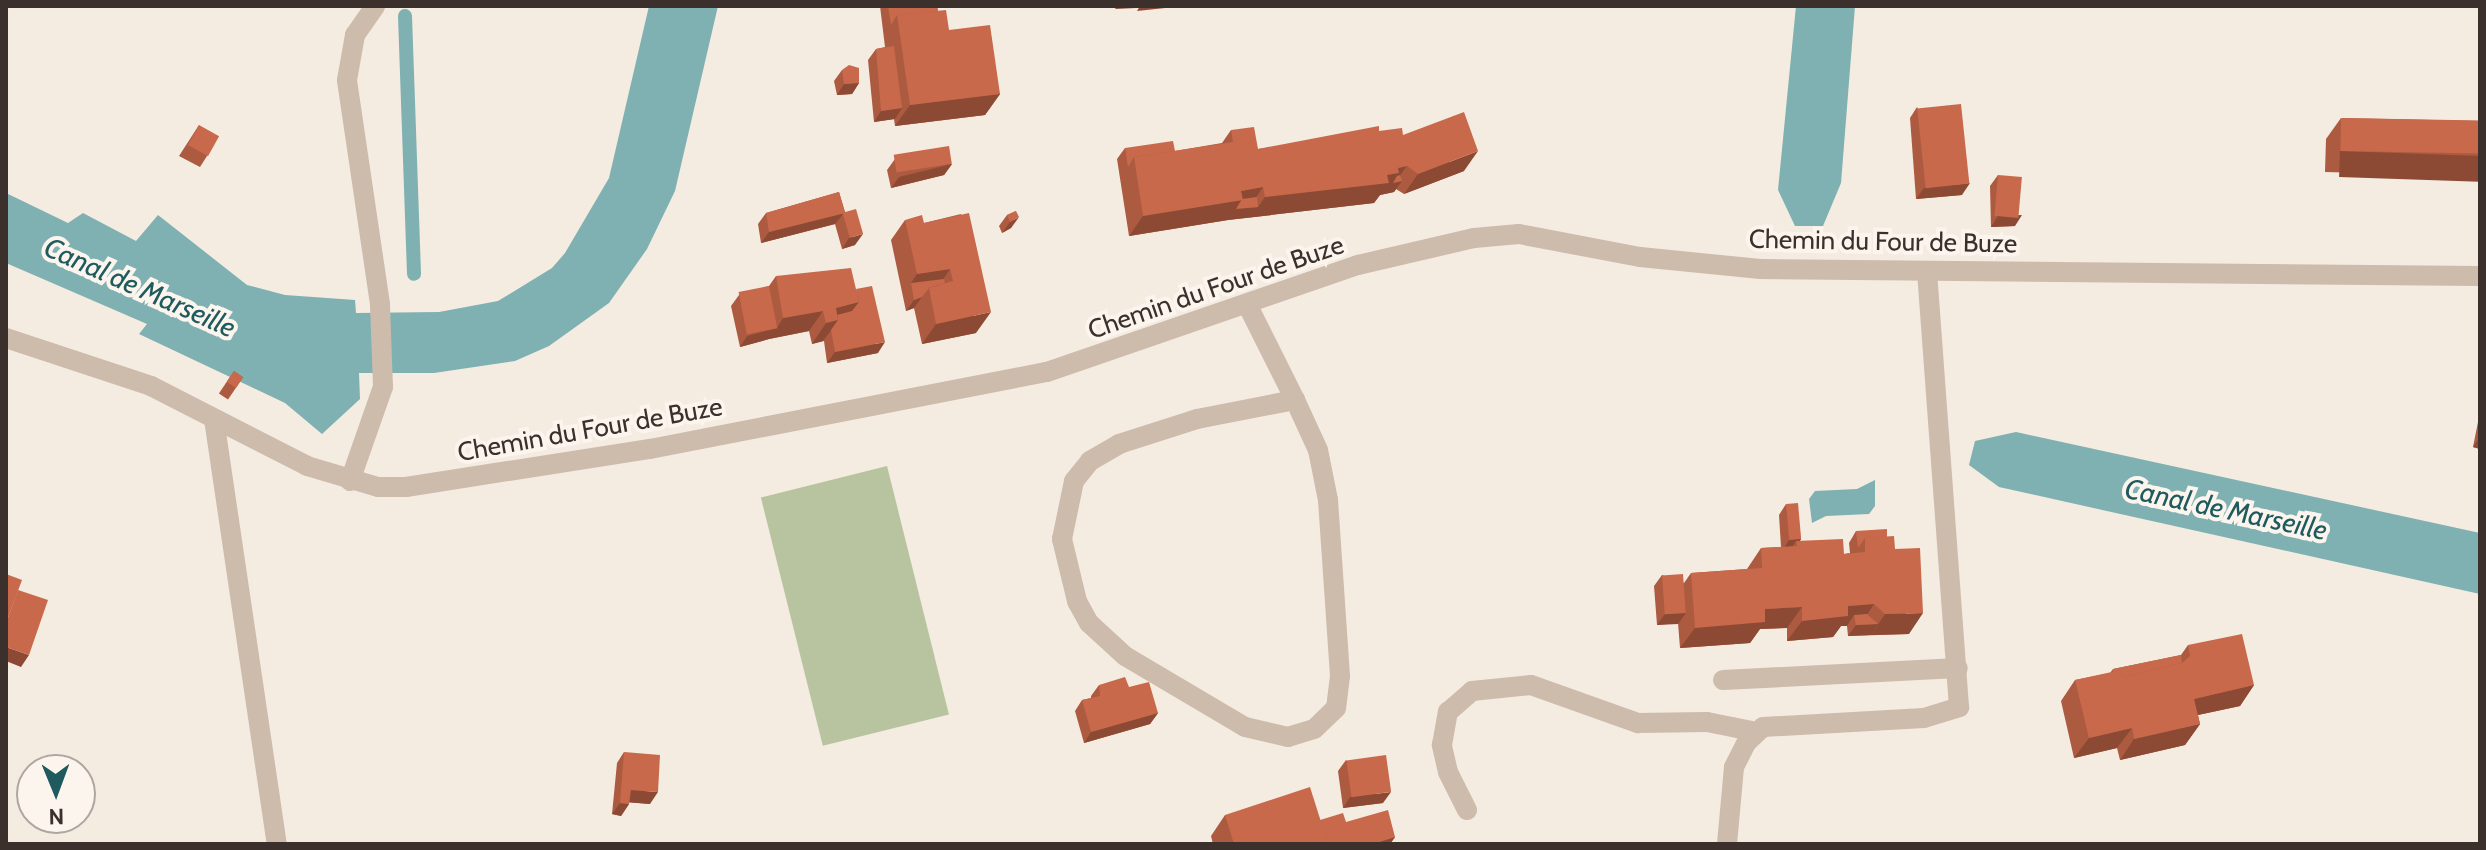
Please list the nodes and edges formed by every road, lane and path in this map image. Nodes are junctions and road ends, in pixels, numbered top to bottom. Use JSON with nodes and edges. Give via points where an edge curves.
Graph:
{"nodes":[{"id":1,"x":375,"y":6,"type":"edge"},
{"id":2,"x":1927,"y":271,"type":"junction"},
{"id":3,"x":2480,"y":276,"type":"edge"},
{"id":4,"x":1248,"y":306,"type":"junction"},
{"id":5,"x":6,"y":338,"type":"edge"},
{"id":6,"x":1295,"y":400,"type":"junction"},
{"id":7,"x":214,"y":419,"type":"junction"},
{"id":8,"x":350,"y":481,"type":"junction"},
{"id":9,"x":1958,"y":668,"type":"junction"},
{"id":10,"x":1723,"y":680,"type":"dead end"},
{"id":11,"x":1757,"y":732,"type":"junction"},
{"id":12,"x":1467,"y":810,"type":"dead end"},
{"id":13,"x":277,"y":844,"type":"edge"},
{"id":14,"x":1727,"y":844,"type":"edge"}],
"edges":[{"from":1,"to":8,"type":"street","via":[[355,35],[347,80],[380,304],[383,387]]},
{"from":2,"to":3,"type":"street","name":"Chemin du Four de Buze"},
{"from":2,"to":4,"type":"street","name":"Chemin du Four de Buze","via":[[1760,269],[1640,257],[1519,234],[1412,250]]},
{"from":2,"to":9,"type":"street"},
{"from":4,"to":6,"type":"street"},
{"from":4,"to":8,"type":"street","name":"Chemin du Four de Buze","via":[[1032,376],[650,449],[406,487]]},
{"from":5,"to":7,"type":"street","name":"Chemin du Four de Buze","via":[[151,386]]},
{"from":6,"to":6,"type":"street","via":[[1325,469],[1340,676],[1336,708],[1314,729],[1288,737],[1245,727],[1125,656],[1083,612],[1062,539],[1074,481],[1109,449],[1197,419]]},
{"from":7,"to":8,"type":"street","name":"Chemin du Four de Buze","via":[[307,466]]},
{"from":7,"to":13,"type":"street"},
{"from":9,"to":10,"type":"street"},
{"from":9,"to":11,"type":"street","via":[[1959,707],[1924,718],[1777,725]]},
{"from":11,"to":12,"type":"street","via":[[1707,722],[1638,723],[1531,685],[1472,691],[1448,712],[1442,745],[1448,772]]},
{"from":11,"to":14,"type":"street","via":[[1734,767]]}]}
